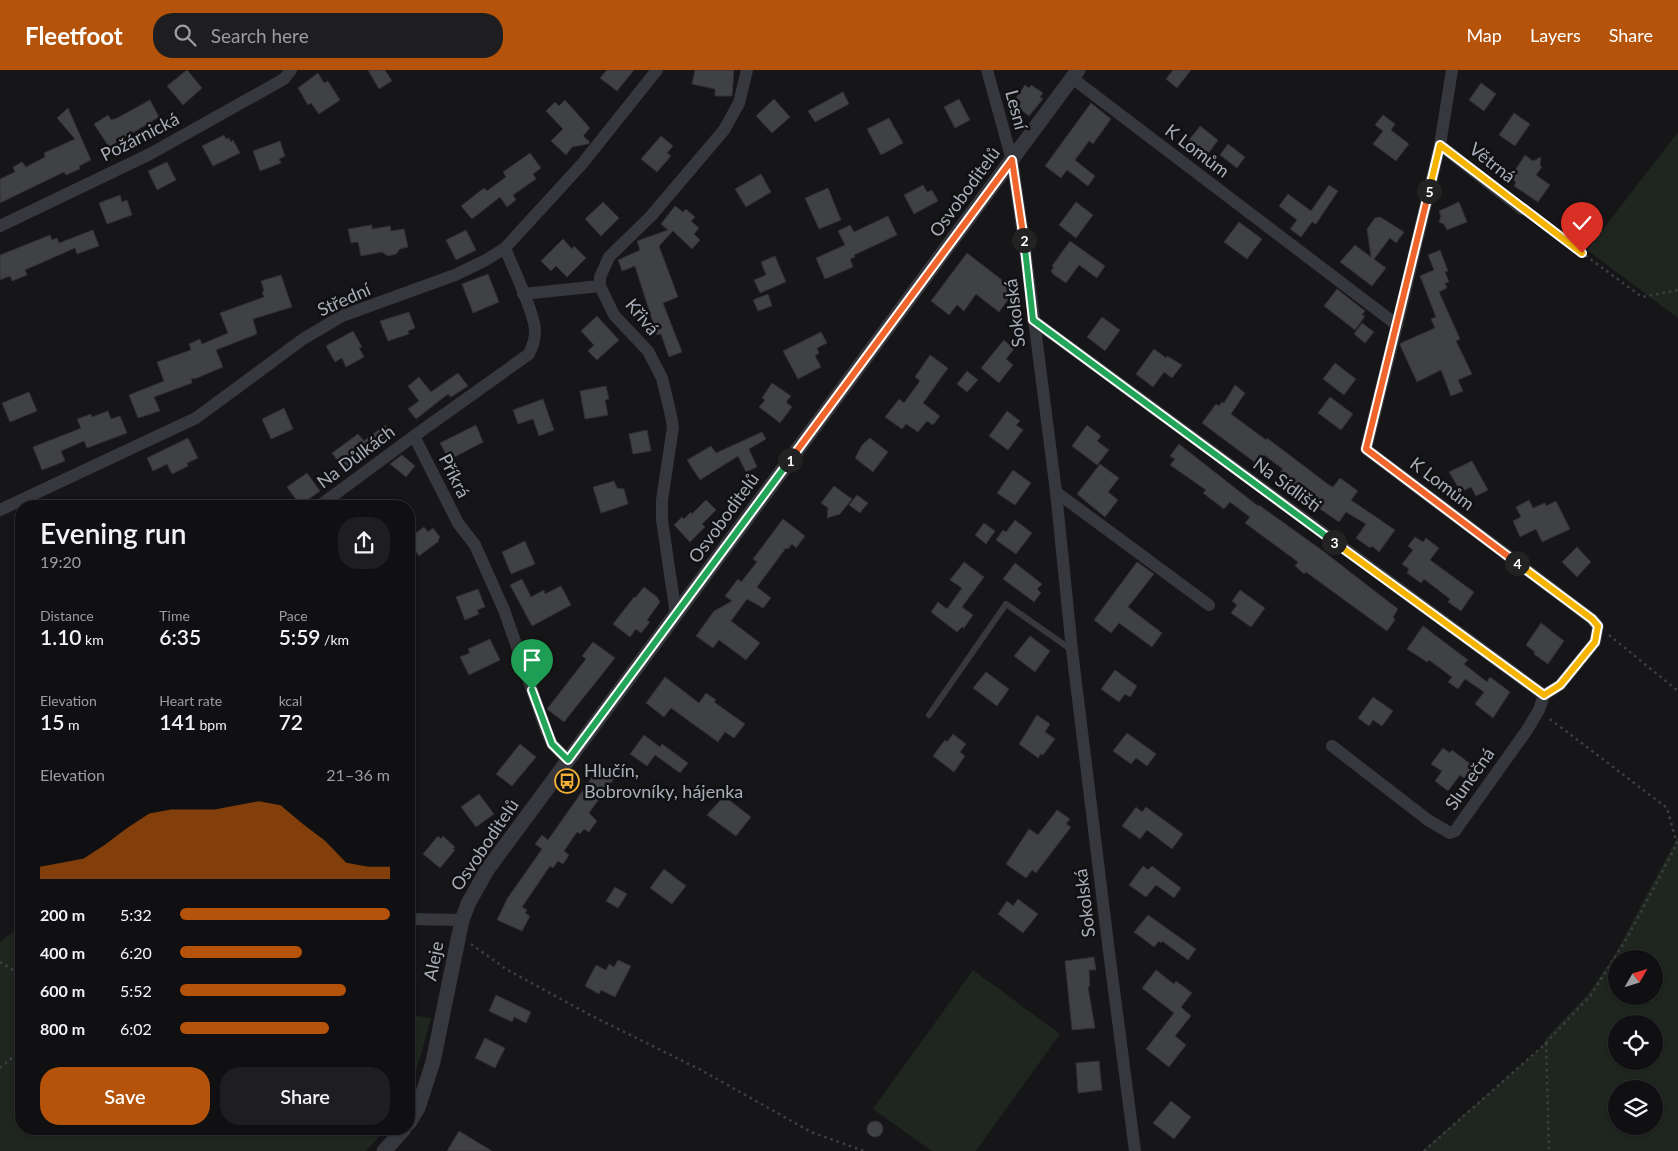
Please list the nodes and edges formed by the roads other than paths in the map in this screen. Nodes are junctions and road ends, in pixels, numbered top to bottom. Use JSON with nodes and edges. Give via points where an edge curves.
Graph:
{"nodes":[{"id":1,"x":291,"y":70,"type":"edge"},
{"id":2,"x":657,"y":70,"type":"edge"},
{"id":3,"x":748,"y":70,"type":"edge"},
{"id":4,"x":988,"y":70,"type":"edge"},
{"id":5,"x":1452,"y":70,"type":"edge"},
{"id":6,"x":1075,"y":74,"type":"edge"},
{"id":7,"x":1440,"y":145,"type":"junction"},
{"id":8,"x":1012,"y":160,"type":"junction"},
{"id":9,"x":1522,"y":208,"type":"road end"},
{"id":10,"x":0,"y":226,"type":"edge"},
{"id":11,"x":505,"y":248,"type":"junction"},
{"id":12,"x":600,"y":286,"type":"junction"},
{"id":13,"x":523,"y":294,"type":"junction"},
{"id":14,"x":1033,"y":320,"type":"junction"},
{"id":15,"x":1397,"y":325,"type":"junction"},
{"id":16,"x":414,"y":436,"type":"junction"},
{"id":17,"x":1056,"y":492,"type":"junction"},
{"id":18,"x":21,"y":500,"type":"edge"},
{"id":19,"x":327,"y":500,"type":"edge"},
{"id":20,"x":15,"y":503,"type":"edge"},
{"id":21,"x":0,"y":510,"type":"edge"},
{"id":22,"x":1209,"y":605,"type":"dead end"},
{"id":23,"x":676,"y":615,"type":"junction"},
{"id":24,"x":1072,"y":650,"type":"junction"},
{"id":25,"x":1544,"y":695,"type":"junction"},
{"id":26,"x":929,"y":715,"type":"dead end"},
{"id":27,"x":1332,"y":746,"type":"dead end"},
{"id":28,"x":568,"y":760,"type":"junction"},
{"id":29,"x":415,"y":920,"type":"edge"},
{"id":30,"x":460,"y":927,"type":"junction"},
{"id":31,"x":415,"y":1113,"type":"edge"},
{"id":32,"x":399,"y":1135,"type":"edge"},
{"id":33,"x":384,"y":1151,"type":"edge"},
{"id":34,"x":1135,"y":1151,"type":"edge"}],
"edges":[{"from":1,"to":10,"type":"street","name":"Požárnická","via":[[284,79],[150,154]]},
{"from":2,"to":11,"type":"street","name":"Střední","via":[[582,164]]},
{"from":3,"to":12,"type":"street","via":[[739,103],[724,130],[668,196],[609,256],[600,276]]},
{"from":4,"to":8,"type":"street","name":"Lesní"},
{"from":5,"to":7,"type":"street","name":"K Lomům"},
{"from":6,"to":8,"type":"street","name":"Osvoboditelů"},
{"from":6,"to":15,"type":"street","name":"K Lomům"},
{"from":7,"to":9,"type":"street","name":"Větrná"},
{"from":7,"to":15,"type":"street","name":"K Lomům"},
{"from":8,"to":14,"type":"street","name":"Sokolská"},
{"from":8,"to":23,"type":"street","name":"Osvoboditelů"},
{"from":11,"to":13,"type":"street"},
{"from":11,"to":18,"type":"street","name":"Střední","via":[[455,275],[342,316],[303,339],[196,418]]},
{"from":12,"to":13,"type":"street"},
{"from":12,"to":23,"type":"street","name":"Křivá","via":[[614,315],[648,352],[662,378],[670,410],[673,427],[662,520]]},
{"from":13,"to":16,"type":"street","via":[[535,329],[533,346],[528,354]]},
{"from":14,"to":17,"type":"street","name":"Sokolská"},
{"from":14,"to":25,"type":"street","name":"Na Sídlišti"},
{"from":15,"to":25,"type":"street","name":"K Lomům","via":[[1366,449],[1598,626],[1595,642],[1560,685]]},
{"from":16,"to":19,"type":"street","name":"Na Důlkách"},
{"from":16,"to":28,"type":"street","name":"Příkrá","via":[[458,523],[475,545],[504,610],[552,744]]},
{"from":17,"to":22,"type":"street"},
{"from":17,"to":24,"type":"street","name":"Sokolská"},
{"from":20,"to":21,"type":"street","name":"Střední"},
{"from":23,"to":28,"type":"street","name":"Osvoboditelů"},
{"from":24,"to":26,"type":"lane","via":[[1006,604]]},
{"from":24,"to":34,"type":"street","name":"Sokolská"},
{"from":25,"to":27,"type":"street","name":"Slunečná","via":[[1539,710],[1450,833],[1428,820]]},
{"from":28,"to":30,"type":"street","name":"Osvoboditelů","via":[[487,870],[468,904]]},
{"from":29,"to":30,"type":"street"},
{"from":30,"to":31,"type":"street","name":"Aleje","via":[[433,1062]]},
{"from":32,"to":33,"type":"street"}]}
